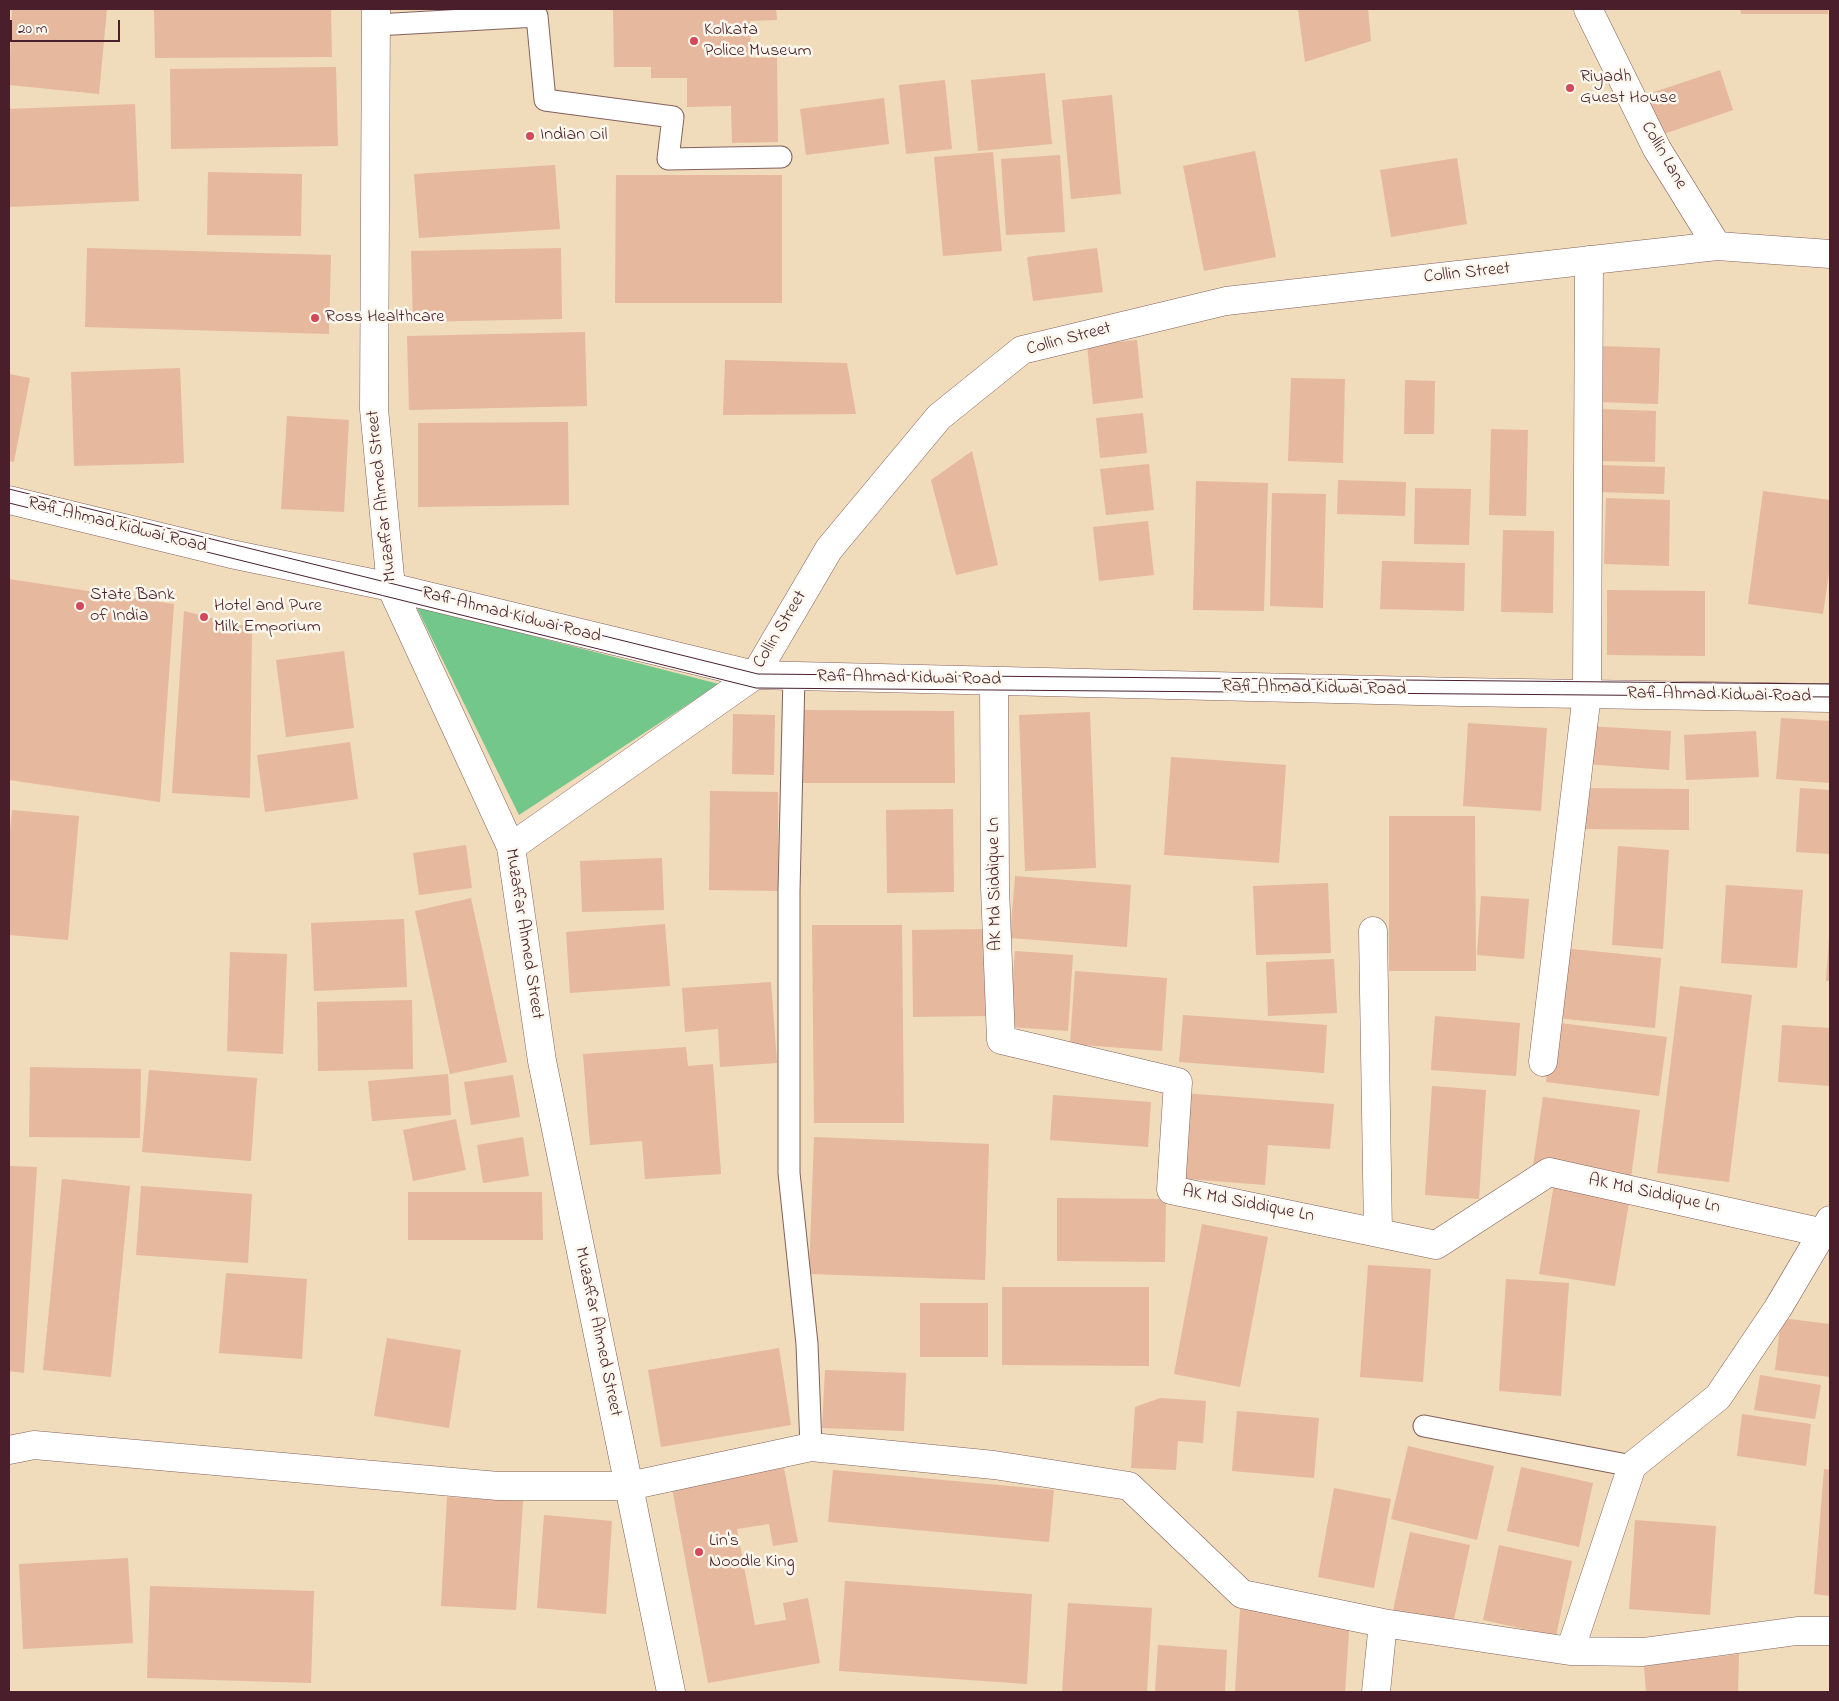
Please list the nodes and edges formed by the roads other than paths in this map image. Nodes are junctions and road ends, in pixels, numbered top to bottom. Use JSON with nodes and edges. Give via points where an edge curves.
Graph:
{"nodes":[{"id":1,"x":1588,"y":9,"type":"edge"},
{"id":2,"x":537,"y":12,"type":"edge"},
{"id":3,"x":376,"y":17,"type":"edge"},
{"id":4,"x":781,"y":157,"type":"dead end"},
{"id":5,"x":1717,"y":246,"type":"junction"},
{"id":6,"x":1830,"y":254,"type":"edge"},
{"id":7,"x":1589,"y":260,"type":"junction"},
{"id":8,"x":9,"y":500,"type":"edge"},
{"id":9,"x":391,"y":587,"type":"junction"},
{"id":10,"x":755,"y":675,"type":"junction"},
{"id":11,"x":794,"y":676,"type":"junction"},
{"id":12,"x":994,"y":680,"type":"junction"},
{"id":13,"x":1587,"y":694,"type":"junction"},
{"id":14,"x":1830,"y":698,"type":"edge"},
{"id":15,"x":512,"y":847,"type":"junction"},
{"id":16,"x":1372,"y":931,"type":"dead end"},
{"id":17,"x":1543,"y":1062,"type":"dead end"},
{"id":18,"x":1827,"y":1226,"type":"edge"},
{"id":19,"x":1378,"y":1232,"type":"junction"},
{"id":20,"x":1424,"y":1426,"type":"dead end"},
{"id":21,"x":811,"y":1448,"type":"junction"},
{"id":22,"x":9,"y":1450,"type":"edge"},
{"id":23,"x":1632,"y":1466,"type":"junction"},
{"id":24,"x":629,"y":1486,"type":"junction"},
{"id":25,"x":1383,"y":1623,"type":"junction"},
{"id":26,"x":1830,"y":1631,"type":"edge"},
{"id":27,"x":1570,"y":1651,"type":"junction"},
{"id":28,"x":671,"y":1692,"type":"edge"},
{"id":29,"x":1376,"y":1692,"type":"edge"}],
"edges":[{"from":1,"to":5,"type":"street","name":"Collin Lane","via":[[1656,149]]},
{"from":2,"to":3,"type":"lane"},
{"from":2,"to":4,"type":"lane","via":[[545,100],[673,118],[668,160]]},
{"from":3,"to":9,"type":"street","name":"Muzaffar Ahmed Street","via":[[374,409]]},
{"from":5,"to":6,"type":"street","name":"Collin Street"},
{"from":5,"to":7,"type":"street","name":"Collin Street"},
{"from":7,"to":10,"type":"street","name":"Collin Street","via":[[1226,302],[1022,350],[939,417],[829,549]]},
{"from":7,"to":13,"type":"street"},
{"from":8,"to":9,"type":"street","name":"Rafi Ahmad Kidwai Road","via":[[231,554]]},
{"from":9,"to":10,"type":"street","name":"Rafi Ahmad Kidwai Road"},
{"from":9,"to":15,"type":"street","name":"Muzaffar Ahmed Street"},
{"from":10,"to":11,"type":"street","name":"Rafi Ahmad Kidwai Road"},
{"from":10,"to":15,"type":"street","name":"Collin Street"},
{"from":11,"to":12,"type":"street","name":"Rafi Ahmad Kidwai Road"},
{"from":11,"to":21,"type":"lane","via":[[788,890],[789,1173],[807,1344]]},
{"from":12,"to":13,"type":"street","name":"Rafi Ahmad Kidwai Road"},
{"from":12,"to":19,"type":"street","name":"AK Md Siddique Ln","via":[[995,888],[1001,1040],[1178,1082],[1171,1190]]},
{"from":13,"to":14,"type":"street","name":"Rafi Ahmad Kidwai Road"},
{"from":13,"to":17,"type":"street"},
{"from":15,"to":24,"type":"street","name":"Muzaffar Ahmed Street","via":[[542,1061]]},
{"from":16,"to":19,"type":"street"},
{"from":18,"to":19,"type":"street","name":"AK Md Siddique Ln","via":[[1549,1172],[1436,1245]]},
{"from":18,"to":23,"type":"street","via":[[1778,1308],[1718,1397]]},
{"from":20,"to":23,"type":"lane"},
{"from":21,"to":24,"type":"street"},
{"from":21,"to":25,"type":"street","via":[[994,1465],[1129,1486],[1242,1594]]},
{"from":22,"to":24,"type":"street","via":[[34,1445],[498,1486]]},
{"from":23,"to":27,"type":"street"},
{"from":24,"to":28,"type":"street","name":"Muzaffar Ahmed Street"},
{"from":25,"to":27,"type":"street"},
{"from":25,"to":29,"type":"street"},
{"from":26,"to":27,"type":"street","via":[[1797,1631],[1643,1652]]}]}
